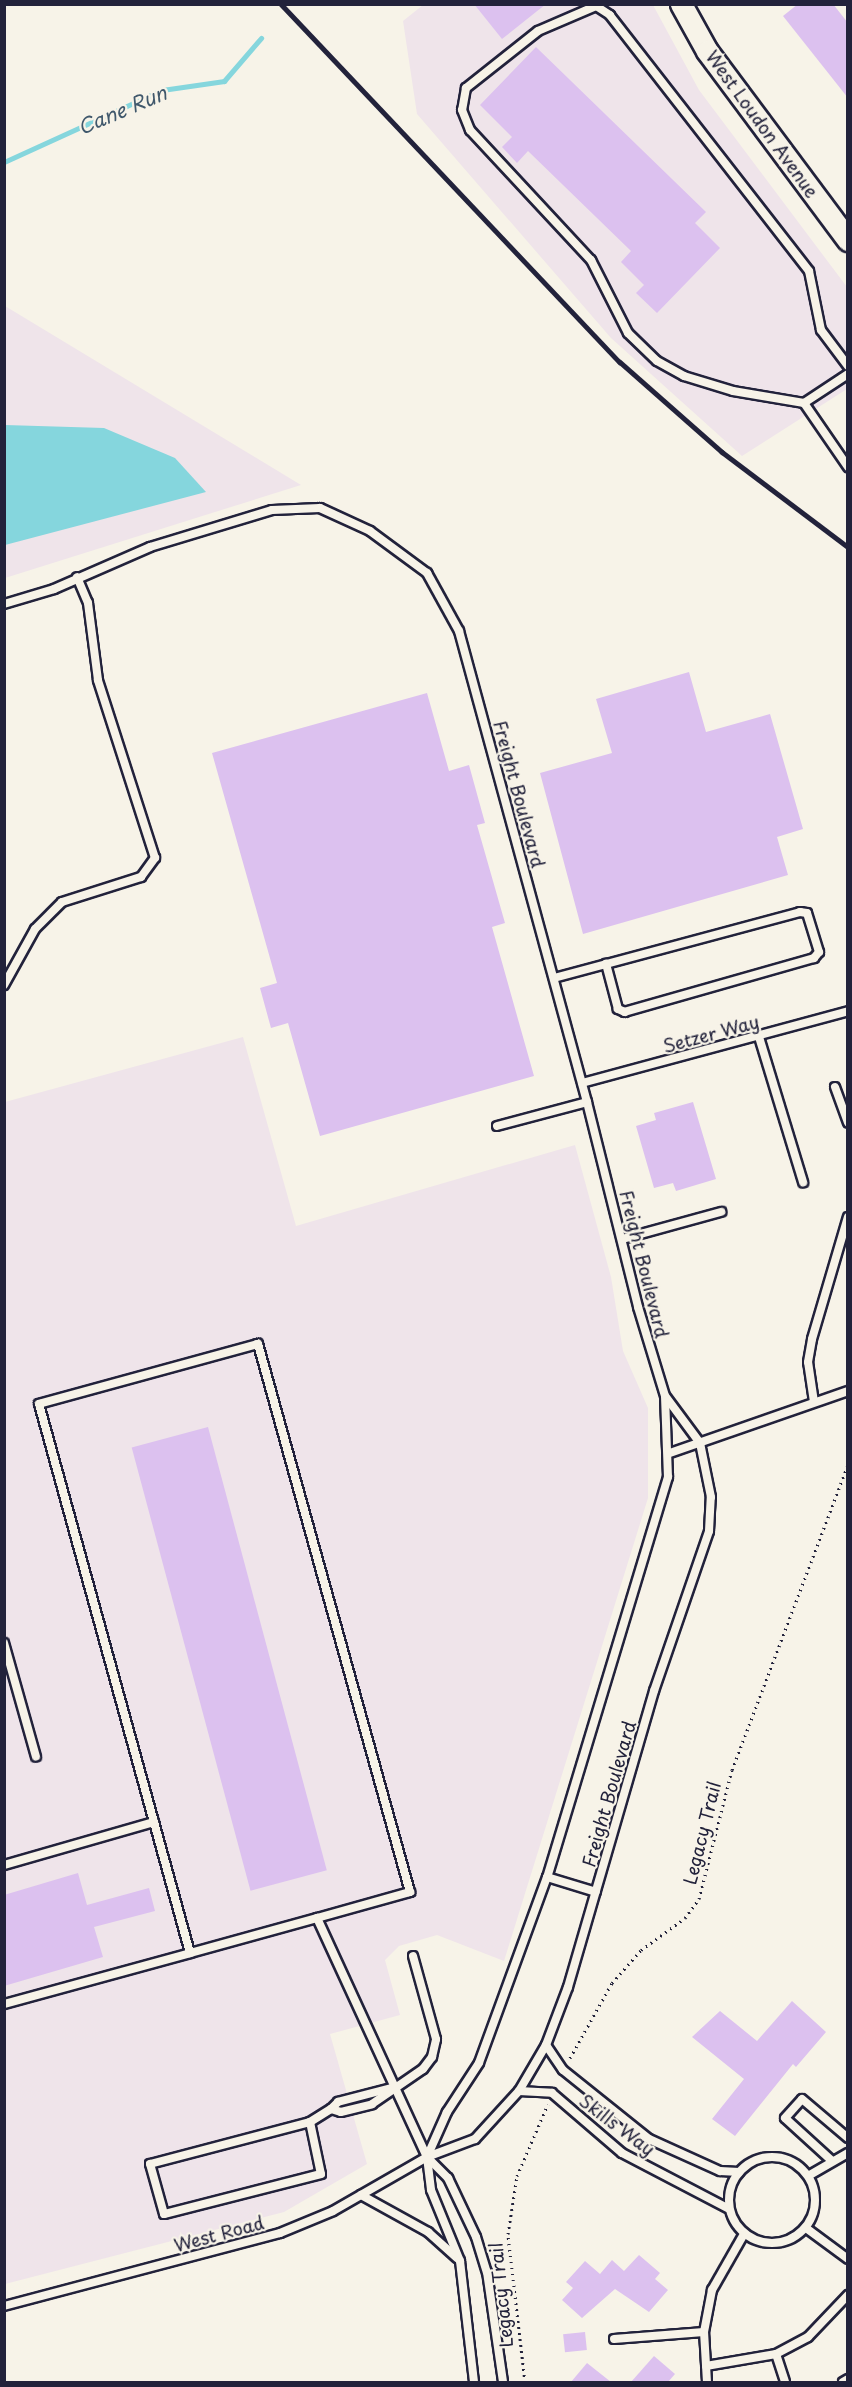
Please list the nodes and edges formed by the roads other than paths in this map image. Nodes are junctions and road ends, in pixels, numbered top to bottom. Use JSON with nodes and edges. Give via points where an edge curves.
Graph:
{"nodes":[{"id":1,"x":681,"y":4,"type":"edge"},
{"id":2,"x":848,"y":240,"type":"edge"},
{"id":3,"x":848,"y":366,"type":"edge"},
{"id":4,"x":848,"y":374,"type":"edge"},
{"id":5,"x":804,"y":403,"type":"junction"},
{"id":6,"x":848,"y":467,"type":"edge"},
{"id":7,"x":77,"y":577,"type":"junction"},
{"id":8,"x":4,"y":604,"type":"edge"},
{"id":9,"x":606,"y":964,"type":"junction"},
{"id":10,"x":554,"y":978,"type":"junction"},
{"id":11,"x":4,"y":985,"type":"edge"},
{"id":12,"x":848,"y":1011,"type":"edge"},
{"id":13,"x":759,"y":1037,"type":"junction"},
{"id":14,"x":582,"y":1083,"type":"junction"},
{"id":15,"x":835,"y":1087,"type":"dead end"},
{"id":16,"x":587,"y":1102,"type":"junction"},
{"id":17,"x":848,"y":1124,"type":"edge"},
{"id":18,"x":496,"y":1126,"type":"dead end"},
{"id":19,"x":803,"y":1182,"type":"dead end"},
{"id":20,"x":721,"y":1212,"type":"dead end"},
{"id":21,"x":848,"y":1217,"type":"edge"},
{"id":22,"x":622,"y":1239,"type":"junction"},
{"id":23,"x":848,"y":1391,"type":"edge"},
{"id":24,"x":666,"y":1396,"type":"junction"},
{"id":25,"x":814,"y":1402,"type":"junction"},
{"id":26,"x":700,"y":1443,"type":"junction"},
{"id":27,"x":670,"y":1453,"type":"junction"},
{"id":28,"x":4,"y":1642,"type":"edge"},
{"id":29,"x":36,"y":1757,"type":"dead end"},
{"id":30,"x":154,"y":1822,"type":"junction"},
{"id":31,"x":4,"y":1865,"type":"edge"},
{"id":32,"x":547,"y":1877,"type":"junction"},
{"id":33,"x":596,"y":1892,"type":"junction"},
{"id":34,"x":317,"y":1918,"type":"junction"},
{"id":35,"x":190,"y":1953,"type":"junction"},
{"id":36,"x":413,"y":1956,"type":"dead end"},
{"id":37,"x":4,"y":2004,"type":"edge"},
{"id":38,"x":546,"y":2045,"type":"junction"},
{"id":39,"x":395,"y":2087,"type":"junction"},
{"id":40,"x":519,"y":2091,"type":"junction"},
{"id":41,"x":310,"y":2122,"type":"junction"},
{"id":42,"x":848,"y":2138,"type":"edge"},
{"id":43,"x":848,"y":2153,"type":"edge"},
{"id":44,"x":427,"y":2157,"type":"junction"},
{"id":45,"x":831,"y":2160,"type":"junction"},
{"id":46,"x":739,"y":2172,"type":"junction"},
{"id":47,"x":808,"y":2176,"type":"junction"},
{"id":48,"x":361,"y":2195,"type":"junction"},
{"id":49,"x":729,"y":2209,"type":"junction"},
{"id":50,"x":806,"y":2228,"type":"junction"},
{"id":51,"x":744,"y":2234,"type":"junction"},
{"id":52,"x":848,"y":2259,"type":"edge"},
{"id":53,"x":460,"y":2260,"type":"junction"},
{"id":54,"x":848,"y":2295,"type":"edge"},
{"id":55,"x":4,"y":2306,"type":"edge"},
{"id":56,"x":704,"y":2332,"type":"junction"},
{"id":57,"x":614,"y":2339,"type":"dead end"},
{"id":58,"x":776,"y":2354,"type":"junction"},
{"id":59,"x":706,"y":2366,"type":"junction"},
{"id":60,"x":848,"y":2379,"type":"edge"},
{"id":61,"x":474,"y":2382,"type":"edge"},
{"id":62,"x":503,"y":2382,"type":"edge"},
{"id":63,"x":707,"y":2382,"type":"edge"},
{"id":64,"x":785,"y":2382,"type":"edge"},
{"id":65,"x":843,"y":2382,"type":"edge"}],
"edges":[{"from":1,"to":2,"type":"main road","name":"West Loudon Avenue","via":[[707,51]]},
{"from":3,"to":5,"type":"lane","via":[[821,330],[809,271],[610,15],[596,6],[557,21],[538,31],[466,88],[462,110],[470,130],[591,260],[628,333],[657,361],[684,375],[733,391]]},
{"from":4,"to":5,"type":"lane"},
{"from":5,"to":6,"type":"lane"},
{"from":7,"to":8,"type":"lane","name":"Freight Boulevard"},
{"from":7,"to":10,"type":"lane","name":"Freight Boulevard","via":[[150,547],[272,510],[320,508],[370,531],[427,573],[459,631]]},
{"from":7,"to":11,"type":"lane","via":[[88,603],[98,680],[155,858],[141,877],[62,902],[35,929]]},
{"from":9,"to":9,"type":"lane","via":[[800,912],[807,913],[819,952],[814,958],[625,1012],[618,1009]]},
{"from":9,"to":10,"type":"lane"},
{"from":10,"to":14,"type":"lane","name":"Freight Boulevard"},
{"from":12,"to":13,"type":"lane","name":"Setzer Way"},
{"from":13,"to":14,"type":"lane","name":"Setzer Way"},
{"from":13,"to":19,"type":"lane"},
{"from":14,"to":16,"type":"lane","name":"Freight Boulevard"},
{"from":15,"to":17,"type":"lane"},
{"from":16,"to":18,"type":"lane"},
{"from":16,"to":22,"type":"lane","name":"Freight Boulevard"},
{"from":20,"to":22,"type":"lane"},
{"from":21,"to":25,"type":"lane","via":[[812,1339],[808,1362]]},
{"from":22,"to":24,"type":"lane","name":"Freight Boulevard"},
{"from":23,"to":25,"type":"lane"},
{"from":24,"to":26,"type":"lane","name":"Freight Boulevard"},
{"from":24,"to":27,"type":"lane","name":"Freight Boulevard"},
{"from":25,"to":26,"type":"lane"},
{"from":26,"to":27,"type":"lane"},
{"from":26,"to":33,"type":"lane","name":"Freight Boulevard","via":[[711,1497],[710,1531],[654,1691]]},
{"from":27,"to":32,"type":"lane","name":"Freight Boulevard","via":[[649,1544]]},
{"from":28,"to":29,"type":"lane"},
{"from":30,"to":31,"type":"lane"},
{"from":30,"to":34,"type":"lane","via":[[39,1404],[258,1344],[410,1892]]},
{"from":30,"to":35,"type":"lane"},
{"from":32,"to":33,"type":"lane"},
{"from":32,"to":44,"type":"lane","name":"Freight Boulevard","via":[[480,2063],[447,2112]]},
{"from":33,"to":38,"type":"lane","name":"Freight Boulevard"},
{"from":34,"to":35,"type":"lane"},
{"from":34,"to":39,"type":"lane"},
{"from":35,"to":37,"type":"lane"},
{"from":36,"to":39,"type":"lane","via":[[436,2039],[423,2069]]},
{"from":38,"to":40,"type":"lane","name":"Freight Boulevard"},
{"from":38,"to":46,"type":"lane","name":"Skills Way","via":[[563,2070],[649,2139],[720,2171]]},
{"from":39,"to":41,"type":"lane","via":[[338,2102]]},
{"from":39,"to":44,"type":"lane"},
{"from":40,"to":44,"type":"lane","name":"Freight Boulevard","via":[[475,2139]]},
{"from":40,"to":49,"type":"lane","name":"Skills Way","via":[[552,2093],[622,2153]]},
{"from":41,"to":41,"type":"lane","via":[[150,2164],[164,2214],[321,2174]]},
{"from":42,"to":45,"type":"lane","via":[[802,2099],[785,2118]]},
{"from":43,"to":45,"type":"lane"},
{"from":44,"to":48,"type":"lane","name":"West Road"},
{"from":44,"to":53,"type":"lane","via":[[431,2190]]},
{"from":44,"to":62,"type":"lane","via":[[448,2178],[476,2237],[487,2272]]},
{"from":45,"to":47,"type":"lane"},
{"from":46,"to":47,"type":"lane","via":[[755,2161],[775,2157],[789,2160]]},
{"from":46,"to":49,"type":"lane","via":[[732,2183]]},
{"from":47,"to":50,"type":"lane","via":[[816,2205]]},
{"from":48,"to":53,"type":"lane","via":[[428,2232]]},
{"from":48,"to":55,"type":"lane","name":"West Road","via":[[280,2234]]},
{"from":49,"to":51,"type":"lane"},
{"from":50,"to":51,"type":"lane","via":[[779,2244],[765,2244]]},
{"from":50,"to":52,"type":"lane"},
{"from":51,"to":56,"type":"lane","via":[[712,2290]]},
{"from":53,"to":61,"type":"lane"},
{"from":54,"to":58,"type":"lane","via":[[808,2337]]},
{"from":56,"to":57,"type":"lane"},
{"from":56,"to":59,"type":"lane"},
{"from":58,"to":59,"type":"lane"},
{"from":58,"to":64,"type":"lane"},
{"from":59,"to":63,"type":"lane"},
{"from":60,"to":65,"type":"lane"}]}
